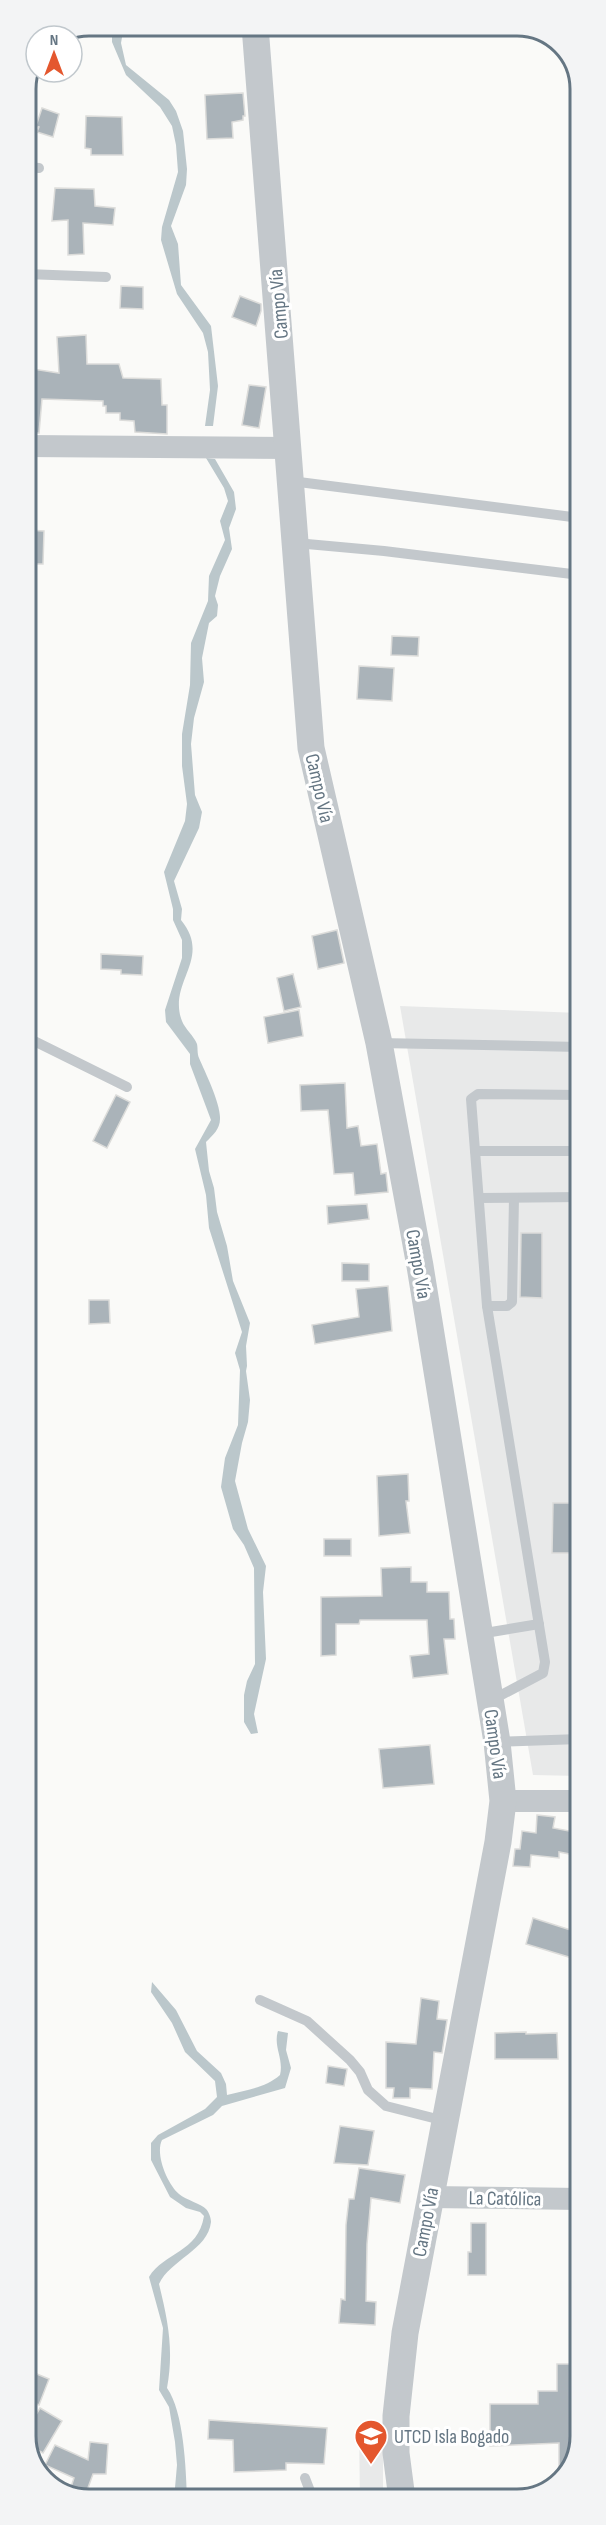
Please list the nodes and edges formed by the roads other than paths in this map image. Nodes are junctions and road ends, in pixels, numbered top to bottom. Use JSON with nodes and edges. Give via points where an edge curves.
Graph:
{"nodes":[{"id":1,"x":256,"y":36,"type":"edge"},
{"id":2,"x":36,"y":168,"type":"edge"},
{"id":3,"x":39,"y":168,"type":"dead end"},
{"id":4,"x":36,"y":274,"type":"edge"},
{"id":5,"x":106,"y":277,"type":"dead end"},
{"id":6,"x":36,"y":446,"type":"edge"},
{"id":7,"x":289,"y":448,"type":"junction"},
{"id":8,"x":291,"y":481,"type":"junction"},
{"id":9,"x":570,"y":517,"type":"edge"},
{"id":10,"x":296,"y":543,"type":"junction"},
{"id":11,"x":570,"y":574,"type":"edge"},
{"id":12,"x":36,"y":1042,"type":"edge"},
{"id":13,"x":379,"y":1043,"type":"junction"},
{"id":14,"x":570,"y":1047,"type":"edge"},
{"id":15,"x":127,"y":1087,"type":"dead end"},
{"id":16,"x":570,"y":1095,"type":"edge"},
{"id":17,"x":570,"y":1150,"type":"edge"},
{"id":18,"x":475,"y":1151,"type":"junction"},
{"id":19,"x":570,"y":1197,"type":"edge"},
{"id":20,"x":478,"y":1198,"type":"junction"},
{"id":21,"x":514,"y":1198,"type":"junction"},
{"id":22,"x":487,"y":1306,"type":"junction"},
{"id":23,"x":539,"y":1624,"type":"junction"},
{"id":24,"x":479,"y":1634,"type":"junction"},
{"id":25,"x":490,"y":1701,"type":"junction"},
{"id":26,"x":570,"y":1738,"type":"edge"},
{"id":27,"x":497,"y":1742,"type":"junction"},
{"id":28,"x":503,"y":1801,"type":"junction"},
{"id":29,"x":570,"y":1801,"type":"edge"},
{"id":30,"x":260,"y":2000,"type":"dead end"},
{"id":31,"x":445,"y":2121,"type":"junction"},
{"id":32,"x":429,"y":2197,"type":"junction"},
{"id":33,"x":570,"y":2199,"type":"edge"},
{"id":34,"x":305,"y":2478,"type":"dead end"},
{"id":35,"x":309,"y":2489,"type":"edge"},
{"id":36,"x":401,"y":2489,"type":"edge"}],
"edges":[{"from":1,"to":7,"type":"street","name":"Campo Vía"},
{"from":2,"to":3,"type":"lane"},
{"from":4,"to":5,"type":"lane"},
{"from":6,"to":7,"type":"street"},
{"from":7,"to":8,"type":"street","name":"Campo Vía"},
{"from":8,"to":9,"type":"lane"},
{"from":8,"to":10,"type":"street","name":"Campo Vía"},
{"from":10,"to":11,"type":"lane"},
{"from":10,"to":13,"type":"street","name":"Campo Vía","via":[[311,748]]},
{"from":12,"to":15,"type":"lane"},
{"from":13,"to":14,"type":"lane"},
{"from":13,"to":24,"type":"street","name":"Campo Vía","via":[[420,1266]]},
{"from":16,"to":18,"type":"lane","via":[[473,1096]]},
{"from":17,"to":18,"type":"lane"},
{"from":18,"to":20,"type":"lane"},
{"from":19,"to":21,"type":"lane"},
{"from":20,"to":21,"type":"lane"},
{"from":20,"to":22,"type":"lane"},
{"from":21,"to":22,"type":"lane","via":[[512,1302],[507,1306]]},
{"from":22,"to":23,"type":"lane"},
{"from":23,"to":24,"type":"lane"},
{"from":23,"to":25,"type":"lane","via":[[543,1673]]},
{"from":24,"to":25,"type":"street","name":"Campo Vía"},
{"from":25,"to":27,"type":"street","name":"Campo Vía"},
{"from":26,"to":27,"type":"lane"},
{"from":27,"to":28,"type":"street","name":"Campo Vía"},
{"from":28,"to":29,"type":"street"},
{"from":28,"to":31,"type":"street","name":"Campo Vía"},
{"from":30,"to":31,"type":"lane","via":[[307,2021],[350,2060],[368,2090],[386,2106]]},
{"from":31,"to":32,"type":"street","name":"Campo Vía"},
{"from":32,"to":33,"type":"street","name":"La Católica"},
{"from":32,"to":36,"type":"street","name":"Campo Vía","via":[[399,2376],[396,2453]]},
{"from":34,"to":35,"type":"lane"}]}
